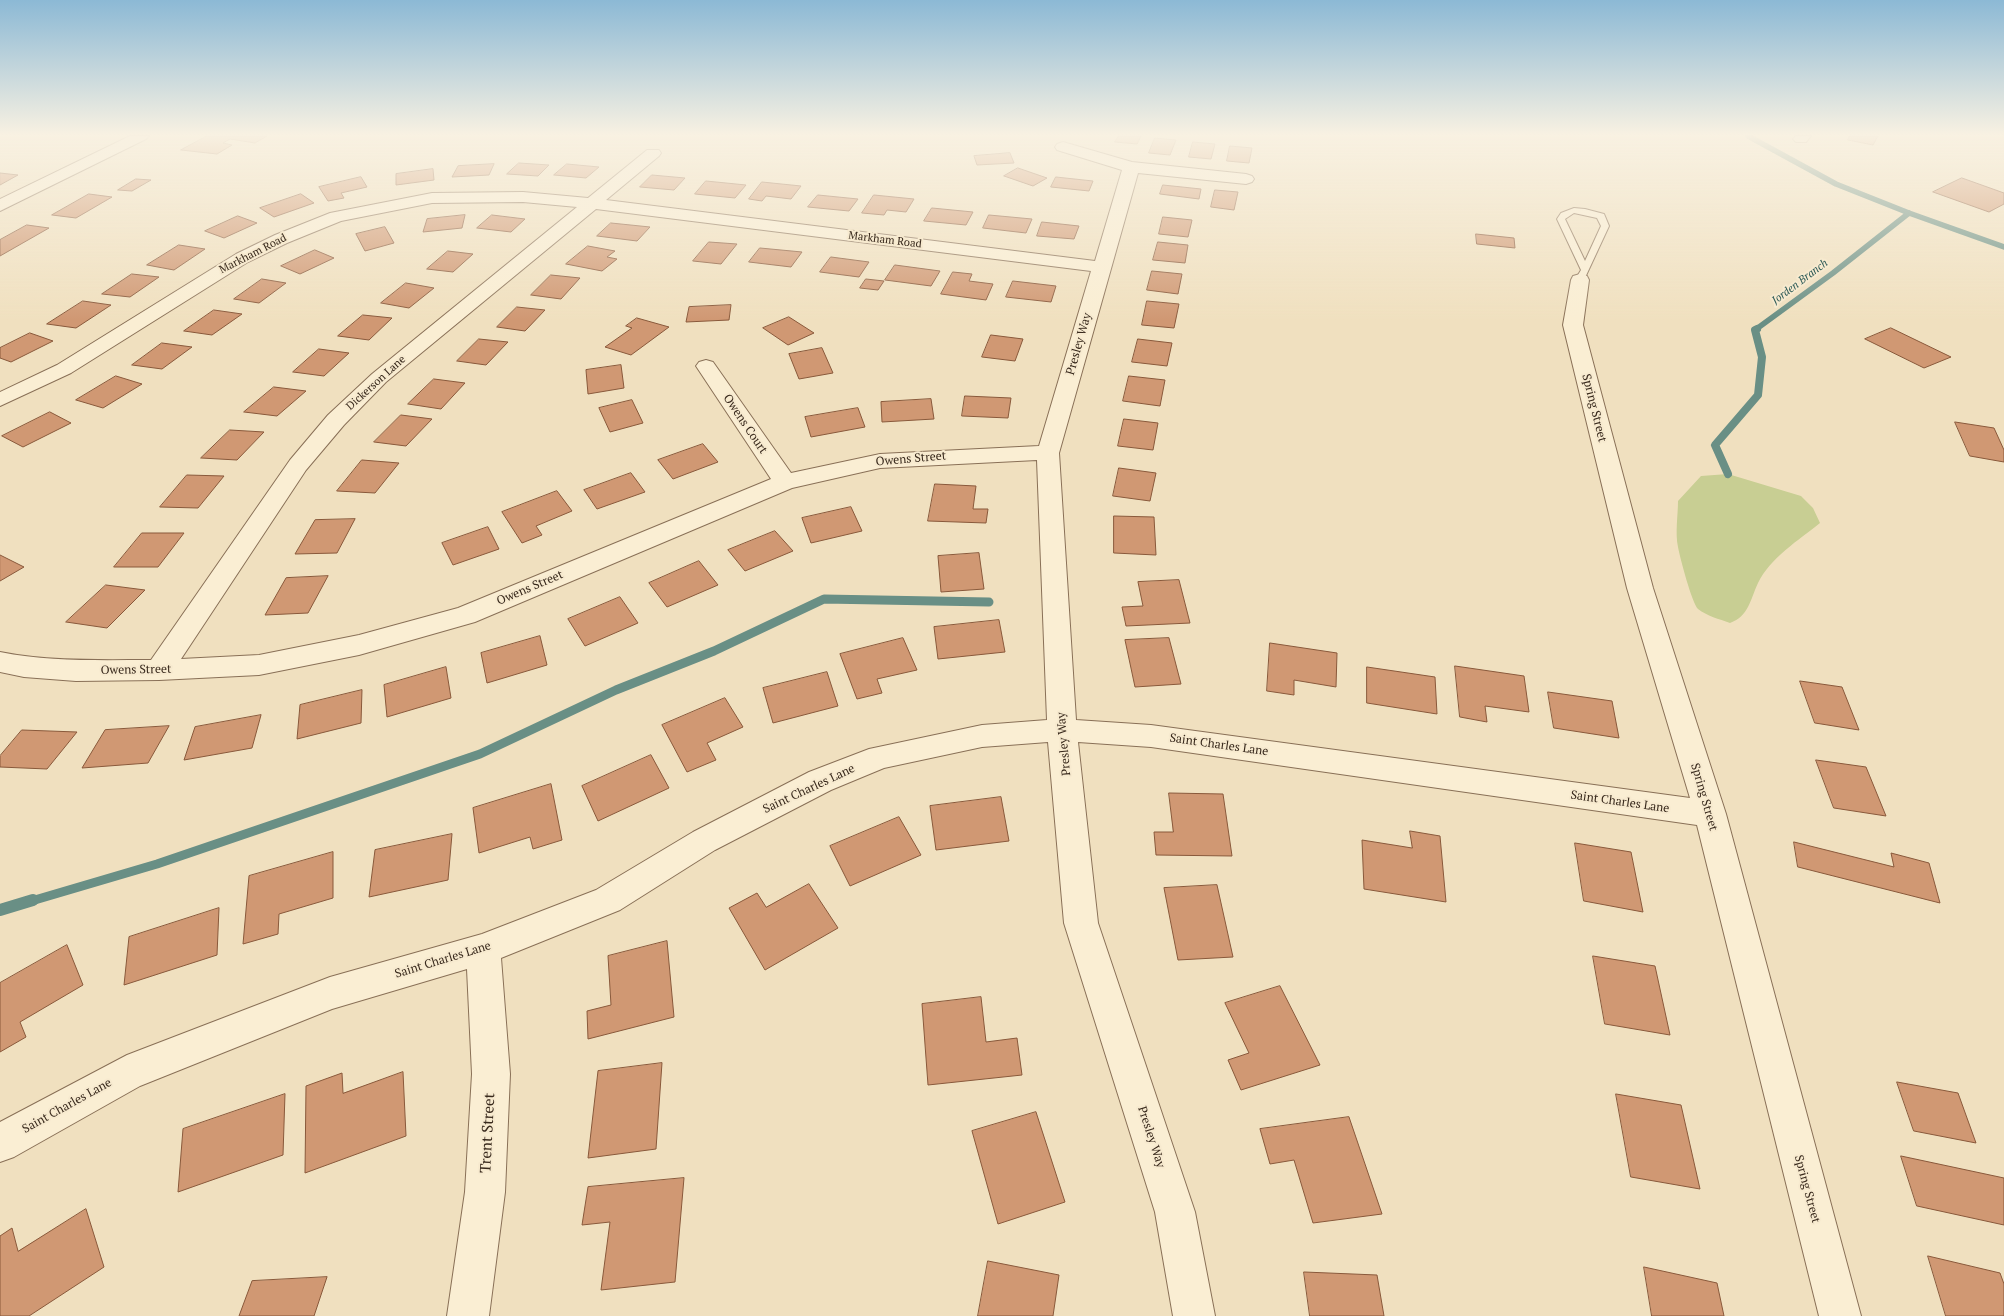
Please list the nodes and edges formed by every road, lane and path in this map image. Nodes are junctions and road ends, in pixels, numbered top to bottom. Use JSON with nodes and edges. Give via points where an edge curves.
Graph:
{"nodes":[{"id":1,"x":17,"y":197,"type":"edge"},
{"id":2,"x":450,"y":197,"type":"edge"},
{"id":3,"x":513,"y":197,"type":"edge"},
{"id":4,"x":598,"y":197,"type":"edge"},
{"id":5,"x":1122,"y":197,"type":"edge"},
{"id":6,"x":591,"y":203,"type":"junction"},
{"id":7,"x":0,"y":206,"type":"edge"},
{"id":8,"x":1101,"y":267,"type":"junction"},
{"id":9,"x":1583,"y":275,"type":"junction"},
{"id":10,"x":706,"y":366,"type":"dead end"},
{"id":11,"x":0,"y":400,"type":"edge"},
{"id":12,"x":1048,"y":453,"type":"junction"},
{"id":13,"x":785,"y":482,"type":"junction"},
{"id":14,"x":0,"y":662,"type":"edge"},
{"id":15,"x":159,"y":670,"type":"junction"},
{"id":16,"x":1062,"y":730,"type":"junction"},
{"id":17,"x":1710,"y":814,"type":"junction"},
{"id":18,"x":483,"y":950,"type":"junction"},
{"id":19,"x":0,"y":1143,"type":"edge"},
{"id":20,"x":468,"y":1316,"type":"edge"},
{"id":21,"x":1194,"y":1316,"type":"edge"},
{"id":22,"x":1840,"y":1316,"type":"edge"}],
"edges":[{"from":1,"to":7,"type":"street"},
{"from":2,"to":11,"type":"street","name":"Markham Road","via":[[336,217],[281,239],[242,258],[64,369]]},
{"from":3,"to":6,"type":"street","name":"Markham Road"},
{"from":4,"to":6,"type":"street","name":"Dickerson Lane"},
{"from":5,"to":8,"type":"street","name":"Presley Way"},
{"from":6,"to":8,"type":"street","name":"Markham Road"},
{"from":6,"to":15,"type":"street","name":"Dickerson Lane","via":[[379,378],[336,420],[298,465]]},
{"from":8,"to":12,"type":"street","name":"Presley Way"},
{"from":9,"to":9,"type":"lane","via":[[1605,226],[1601,216],[1570,211],[1561,219]]},
{"from":9,"to":17,"type":"street","name":"Spring Street","via":[[1573,325],[1640,588]]},
{"from":10,"to":13,"type":"street","name":"Owens Court"},
{"from":12,"to":13,"type":"street","name":"Owens Street","via":[[880,461]]},
{"from":12,"to":16,"type":"street","name":"Presley Way"},
{"from":13,"to":15,"type":"street","name":"Owens Street","via":[[466,615],[359,645],[259,665]]},
{"from":14,"to":15,"type":"street","name":"Owens Street","via":[[76,671]]},
{"from":16,"to":17,"type":"street","name":"Saint Charles Lane","via":[[1151,736]]},
{"from":16,"to":18,"type":"street","name":"Saint Charles Lane","via":[[982,736],[880,757],[820,781],[704,841],[608,900]]},
{"from":16,"to":21,"type":"street","name":"Presley Way","via":[[1081,923],[1175,1212]]},
{"from":17,"to":22,"type":"street","name":"Spring Street"},
{"from":18,"to":19,"type":"street","name":"Saint Charles Lane","via":[[330,994],[127,1072]]},
{"from":18,"to":20,"type":"street","name":"Trent Street","via":[[491,1074],[485,1192]]}]}
